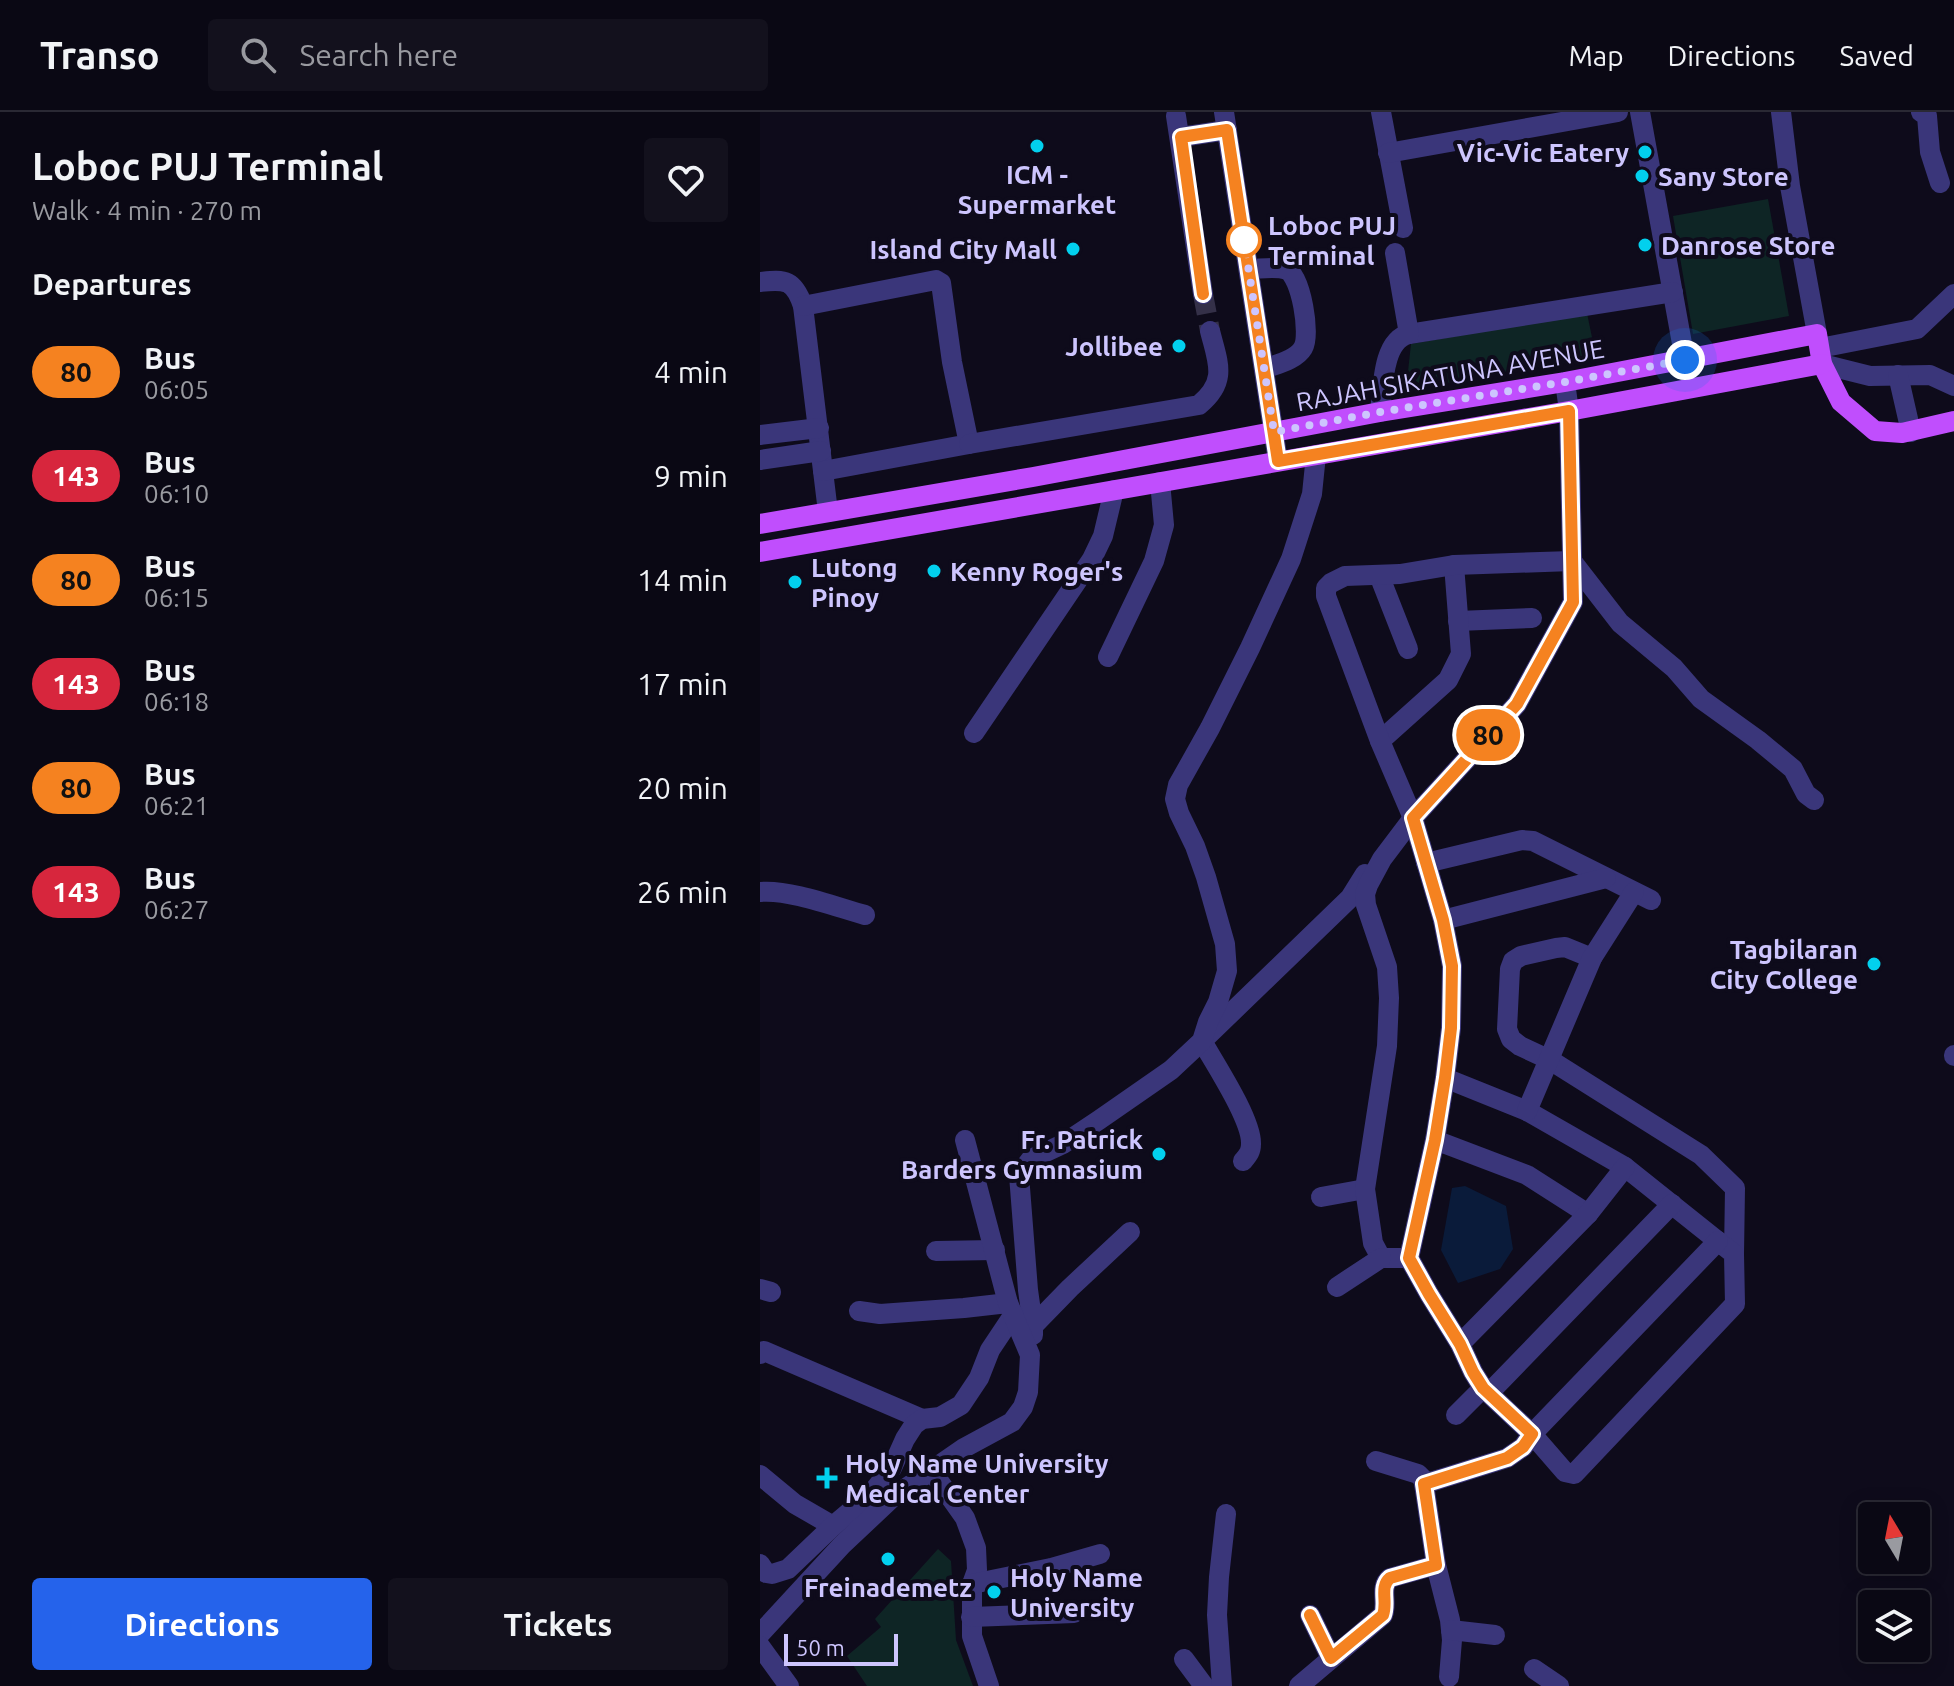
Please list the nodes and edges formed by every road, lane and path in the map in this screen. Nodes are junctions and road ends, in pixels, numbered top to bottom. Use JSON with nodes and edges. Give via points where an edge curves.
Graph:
{"nodes":[{"id":1,"x":1381,"y":112,"type":"edge"},
{"id":2,"x":1618,"y":112,"type":"edge"},
{"id":3,"x":1640,"y":112,"type":"edge"},
{"id":4,"x":1781,"y":112,"type":"edge"},
{"id":5,"x":1921,"y":112,"type":"edge"},
{"id":6,"x":1176,"y":116,"type":"dead end"},
{"id":7,"x":1226,"y":121,"type":"edge"},
{"id":8,"x":1181,"y":137,"type":"junction"},
{"id":9,"x":1388,"y":153,"type":"junction"},
{"id":10,"x":1940,"y":183,"type":"dead end"},
{"id":11,"x":1403,"y":228,"type":"dead end"},
{"id":12,"x":1395,"y":253,"type":"dead end"},
{"id":13,"x":1249,"y":269,"type":"junction"},
{"id":14,"x":760,"y":282,"type":"edge"},
{"id":15,"x":1673,"y":292,"type":"junction"},
{"id":16,"x":1203,"y":294,"type":"tunnel mouth"},
{"id":17,"x":1954,"y":294,"type":"edge"},
{"id":18,"x":803,"y":306,"type":"junction"},
{"id":19,"x":1210,"y":331,"type":"tunnel mouth"},
{"id":20,"x":1409,"y":334,"type":"junction"},
{"id":21,"x":1820,"y":349,"type":"junction"},
{"id":22,"x":1685,"y":360,"type":"junction"},
{"id":23,"x":1264,"y":369,"type":"junction"},
{"id":24,"x":1898,"y":375,"type":"junction"},
{"id":25,"x":1565,"y":382,"type":"junction"},
{"id":26,"x":1954,"y":386,"type":"edge"},
{"id":27,"x":1569,"y":411,"type":"junction"},
{"id":28,"x":1380,"y":412,"type":"junction"},
{"id":29,"x":1954,"y":421,"type":"edge"},
{"id":30,"x":1312,"y":425,"type":"junction"},
{"id":31,"x":819,"y":428,"type":"junction"},
{"id":32,"x":1274,"y":432,"type":"junction"},
{"id":33,"x":1911,"y":432,"type":"junction"},
{"id":34,"x":760,"y":435,"type":"edge"},
{"id":35,"x":969,"y":444,"type":"junction"},
{"id":36,"x":1316,"y":455,"type":"junction"},
{"id":37,"x":760,"y":460,"type":"edge"},
{"id":38,"x":822,"y":461,"type":"junction"},
{"id":39,"x":1278,"y":461,"type":"junction"},
{"id":40,"x":1160,"y":482,"type":"junction"},
{"id":41,"x":1114,"y":490,"type":"junction"},
{"id":42,"x":828,"y":512,"type":"junction"},
{"id":43,"x":760,"y":524,"type":"edge"},
{"id":44,"x":760,"y":552,"type":"edge"},
{"id":45,"x":1572,"y":561,"type":"junction"},
{"id":46,"x":1454,"y":565,"type":"junction"},
{"id":47,"x":1379,"y":575,"type":"junction"},
{"id":48,"x":1532,"y":618,"type":"dead end"},
{"id":49,"x":1458,"y":621,"type":"junction"},
{"id":50,"x":1408,"y":649,"type":"dead end"},
{"id":51,"x":1108,"y":657,"type":"dead end"},
{"id":52,"x":974,"y":733,"type":"dead end"},
{"id":53,"x":1380,"y":741,"type":"junction"},
{"id":54,"x":1814,"y":800,"type":"dead end"},
{"id":55,"x":1413,"y":818,"type":"junction"},
{"id":56,"x":1382,"y":859,"type":"junction"},
{"id":57,"x":1426,"y":863,"type":"junction"},
{"id":58,"x":1606,"y":878,"type":"junction"},
{"id":59,"x":760,"y":892,"type":"edge"},
{"id":60,"x":865,"y":915,"type":"dead end"},
{"id":61,"x":1443,"y":920,"type":"junction"},
{"id":62,"x":1592,"y":958,"type":"junction"},
{"id":63,"x":1202,"y":1041,"type":"junction"},
{"id":64,"x":1550,"y":1060,"type":"junction"},
{"id":65,"x":1445,"y":1078,"type":"junction"},
{"id":66,"x":1527,"y":1111,"type":"junction"},
{"id":67,"x":965,"y":1140,"type":"dead end"},
{"id":68,"x":1435,"y":1140,"type":"junction"},
{"id":69,"x":1243,"y":1161,"type":"dead end"},
{"id":70,"x":1625,"y":1167,"type":"junction"},
{"id":71,"x":1365,"y":1189,"type":"junction"},
{"id":72,"x":1321,"y":1197,"type":"dead end"},
{"id":73,"x":1672,"y":1204,"type":"junction"},
{"id":74,"x":1588,"y":1214,"type":"junction"},
{"id":75,"x":1130,"y":1232,"type":"dead end"},
{"id":76,"x":1726,"y":1248,"type":"junction"},
{"id":77,"x":995,"y":1250,"type":"junction"},
{"id":78,"x":936,"y":1251,"type":"dead end"},
{"id":79,"x":1381,"y":1258,"type":"junction"},
{"id":80,"x":1409,"y":1258,"type":"junction"},
{"id":81,"x":1337,"y":1287,"type":"dead end"},
{"id":82,"x":1011,"y":1308,"type":"junction"},
{"id":83,"x":859,"y":1311,"type":"dead end"},
{"id":84,"x":1033,"y":1326,"type":"junction"},
{"id":85,"x":1460,"y":1344,"type":"junction"},
{"id":86,"x":760,"y":1354,"type":"edge"},
{"id":87,"x":1030,"y":1355,"type":"junction"},
{"id":88,"x":1486,"y":1390,"type":"junction"},
{"id":89,"x":1456,"y":1415,"type":"dead end"},
{"id":90,"x":922,"y":1419,"type":"junction"},
{"id":91,"x":1532,"y":1434,"type":"junction"},
{"id":92,"x":1376,"y":1461,"type":"dead end"},
{"id":93,"x":931,"y":1470,"type":"junction"},
{"id":94,"x":760,"y":1475,"type":"edge"},
{"id":95,"x":1421,"y":1479,"type":"junction"},
{"id":96,"x":1390,"y":1483,"type":"dead end"},
{"id":97,"x":1226,"y":1514,"type":"dead end"},
{"id":98,"x":833,"y":1526,"type":"junction"},
{"id":99,"x":1100,"y":1554,"type":"dead end"},
{"id":100,"x":760,"y":1564,"type":"edge"},
{"id":101,"x":1436,"y":1565,"type":"junction"},
{"id":102,"x":972,"y":1584,"type":"junction"},
{"id":103,"x":1074,"y":1613,"type":"dead end"},
{"id":104,"x":1310,"y":1615,"type":"dead end"},
{"id":105,"x":971,"y":1617,"type":"junction"},
{"id":106,"x":1451,"y":1630,"type":"junction"},
{"id":107,"x":760,"y":1634,"type":"edge"},
{"id":108,"x":1495,"y":1635,"type":"dead end"},
{"id":109,"x":760,"y":1646,"type":"edge"},
{"id":110,"x":1331,"y":1658,"type":"junction"},
{"id":111,"x":1184,"y":1659,"type":"dead end"},
{"id":112,"x":1534,"y":1669,"type":"dead end"},
{"id":113,"x":1449,"y":1677,"type":"dead end"},
{"id":114,"x":789,"y":1686,"type":"edge"},
{"id":115,"x":989,"y":1686,"type":"edge"},
{"id":116,"x":1204,"y":1686,"type":"edge"},
{"id":117,"x":1222,"y":1686,"type":"edge"},
{"id":118,"x":1299,"y":1686,"type":"edge"},
{"id":119,"x":1559,"y":1686,"type":"edge"}],
"edges":[{"from":1,"to":9,"type":"street"},
{"from":2,"to":9,"type":"street"},
{"from":3,"to":15,"type":"street"},
{"from":4,"to":21,"type":"street"},
{"from":5,"to":10,"type":"street","via":[[1927,116]]},
{"from":6,"to":8,"type":"street"},
{"from":7,"to":8,"type":"street"},
{"from":7,"to":13,"type":"street"},
{"from":8,"to":16,"type":"street"},
{"from":9,"to":11,"type":"street"},
{"from":12,"to":20,"type":"street"},
{"from":13,"to":23,"type":"street"},
{"from":13,"to":23,"type":"street","via":[[1292,273],[1302,304],[1304,346],[1295,356]]},
{"from":14,"to":18,"type":"street","via":[[790,284]]},
{"from":15,"to":20,"type":"street"},
{"from":15,"to":22,"type":"street"},
{"from":17,"to":21,"type":"street","via":[[1917,329]]},
{"from":18,"to":31,"type":"street"},
{"from":18,"to":35,"type":"street","via":[[939,281]]},
{"from":19,"to":35,"type":"street","via":[[1220,370],[1211,395],[1199,405]]},
{"from":20,"to":28,"type":"street","via":[[1402,335],[1388,354]]},
{"from":21,"to":22,"type":"main road","name":"RAJAH SIKATUNA AVENUE"},
{"from":21,"to":24,"type":"street","via":[[1870,376]]},
{"from":21,"to":27,"type":"main road"},
{"from":21,"to":33,"type":"main road","via":[[1841,402],[1875,431]]},
{"from":22,"to":25,"type":"main road","name":"RAJAH SIKATUNA AVENUE"},
{"from":23,"to":32,"type":"street"},
{"from":24,"to":26,"type":"street","via":[[1930,375]]},
{"from":24,"to":33,"type":"street"},
{"from":25,"to":27,"type":"street"},
{"from":25,"to":28,"type":"main road","name":"RAJAH SIKATUNA AVENUE"},
{"from":27,"to":36,"type":"main road"},
{"from":27,"to":45,"type":"street"},
{"from":28,"to":30,"type":"main road","name":"RAJAH SIKATUNA AVENUE"},
{"from":29,"to":33,"type":"main road"},
{"from":30,"to":32,"type":"main road","name":"RAJAH SIKATUNA AVENUE"},
{"from":30,"to":36,"type":"main road"},
{"from":31,"to":34,"type":"street"},
{"from":31,"to":38,"type":"street"},
{"from":32,"to":39,"type":"street"},
{"from":32,"to":42,"type":"main road","name":"RAJAH SIKATUNA AVENUE"},
{"from":35,"to":38,"type":"street"},
{"from":36,"to":39,"type":"main road"},
{"from":36,"to":63,"type":"street","via":[[1312,494],[1291,559],[1175,799],[1225,944],[1227,971]]},
{"from":37,"to":38,"type":"street"},
{"from":38,"to":42,"type":"street"},
{"from":39,"to":40,"type":"main road"},
{"from":40,"to":41,"type":"main road"},
{"from":40,"to":51,"type":"street","via":[[1164,525],[1154,561]]},
{"from":41,"to":44,"type":"main road"},
{"from":41,"to":52,"type":"street","via":[[1092,559]]},
{"from":42,"to":43,"type":"main road","name":"RAJAH SIKATUNA AVENUE"},
{"from":45,"to":46,"type":"street"},
{"from":45,"to":54,"type":"street","via":[[1620,623],[1674,668],[1701,699],[1793,769]]},
{"from":45,"to":55,"type":"street","via":[[1573,602],[1517,704]]},
{"from":46,"to":47,"type":"street"},
{"from":46,"to":49,"type":"street"},
{"from":47,"to":50,"type":"street"},
{"from":47,"to":53,"type":"street","via":[[1345,576],[1326,588],[1326,596]]},
{"from":48,"to":49,"type":"street"},
{"from":49,"to":53,"type":"street","via":[[1461,654],[1448,680]]},
{"from":53,"to":55,"type":"street"},
{"from":55,"to":56,"type":"street"},
{"from":55,"to":57,"type":"street"},
{"from":56,"to":63,"type":"street","via":[[1370,865],[1350,898]]},
{"from":56,"to":71,"type":"street","via":[[1365,894],[1387,967],[1389,998]]},
{"from":57,"to":58,"type":"street","via":[[1522,840]]},
{"from":57,"to":61,"type":"street"},
{"from":58,"to":61,"type":"street"},
{"from":58,"to":62,"type":"street","via":[[1643,896]]},
{"from":59,"to":60,"type":"street"},
{"from":61,"to":65,"type":"street","via":[[1452,966]]},
{"from":62,"to":64,"type":"street"},
{"from":62,"to":64,"type":"street","via":[[1565,947],[1513,961],[1507,1029],[1520,1046]]},
{"from":63,"to":69,"type":"street","via":[[1251,1138]]},
{"from":63,"to":84,"type":"street","via":[[1171,1070],[1099,1120],[1031,1159],[1019,1175]]},
{"from":64,"to":66,"type":"street"},
{"from":64,"to":76,"type":"street","via":[[1701,1155],[1735,1188]]},
{"from":65,"to":66,"type":"street"},
{"from":65,"to":68,"type":"street"},
{"from":66,"to":70,"type":"street"},
{"from":67,"to":77,"type":"street"},
{"from":68,"to":74,"type":"street","via":[[1527,1175]]},
{"from":68,"to":80,"type":"street"},
{"from":70,"to":73,"type":"street"},
{"from":70,"to":74,"type":"street"},
{"from":71,"to":72,"type":"street"},
{"from":71,"to":79,"type":"street","via":[[1373,1243]]},
{"from":73,"to":76,"type":"street"},
{"from":73,"to":88,"type":"street"},
{"from":74,"to":85,"type":"street"},
{"from":75,"to":84,"type":"street"},
{"from":76,"to":91,"type":"street"},
{"from":76,"to":91,"type":"street","via":[[1735,1304],[1574,1474],[1565,1472]]},
{"from":77,"to":78,"type":"street"},
{"from":77,"to":82,"type":"street"},
{"from":79,"to":80,"type":"street"},
{"from":79,"to":81,"type":"street"},
{"from":80,"to":85,"type":"street"},
{"from":82,"to":83,"type":"street"},
{"from":82,"to":87,"type":"street"},
{"from":82,"to":90,"type":"street","via":[[961,1405],[940,1417]]},
{"from":84,"to":87,"type":"street"},
{"from":85,"to":88,"type":"street"},
{"from":86,"to":90,"type":"street","via":[[764,1351]]},
{"from":87,"to":93,"type":"street","via":[[1028,1392],[1012,1422]]},
{"from":88,"to":89,"type":"street"},
{"from":88,"to":91,"type":"street"},
{"from":90,"to":98,"type":"street","via":[[871,1494]]},
{"from":91,"to":95,"type":"street","via":[[1507,1458]]},
{"from":92,"to":95,"type":"street"},
{"from":93,"to":102,"type":"street","via":[[965,1518],[976,1548]]},
{"from":93,"to":107,"type":"street","via":[[842,1545]]},
{"from":94,"to":98,"type":"street"},
{"from":95,"to":96,"type":"street"},
{"from":95,"to":101,"type":"street"},
{"from":97,"to":117,"type":"street","via":[[1217,1615]]},
{"from":98,"to":100,"type":"street","via":[[788,1569],[766,1573]]},
{"from":99,"to":102,"type":"street"},
{"from":101,"to":106,"type":"street"},
{"from":101,"to":110,"type":"street","via":[[1390,1578],[1384,1588],[1383,1615]]},
{"from":102,"to":105,"type":"street"},
{"from":103,"to":105,"type":"street"},
{"from":104,"to":110,"type":"street"},
{"from":105,"to":115,"type":"street"},
{"from":106,"to":108,"type":"street"},
{"from":106,"to":113,"type":"street"},
{"from":109,"to":114,"type":"street"},
{"from":110,"to":118,"type":"street"},
{"from":111,"to":116,"type":"street"},
{"from":112,"to":119,"type":"street"}]}
